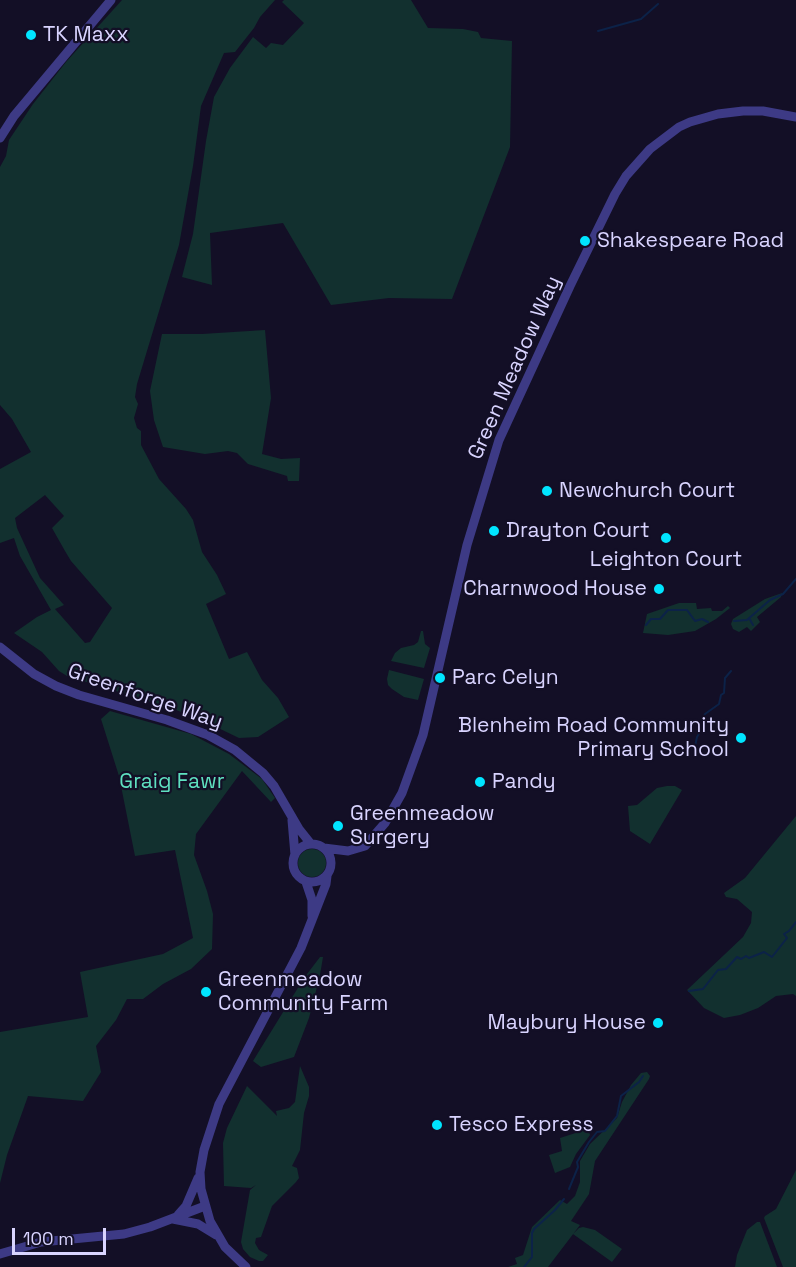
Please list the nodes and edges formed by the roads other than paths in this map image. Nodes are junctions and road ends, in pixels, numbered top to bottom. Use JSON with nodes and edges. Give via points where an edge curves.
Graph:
{"nodes":[{"id":1,"x":111,"y":0,"type":"edge"},
{"id":2,"x":796,"y":117,"type":"edge"},
{"id":3,"x":0,"y":138,"type":"edge"},
{"id":4,"x":0,"y":646,"type":"edge"},
{"id":5,"x":292,"y":817,"type":"junction"},
{"id":6,"x":311,"y":844,"type":"junction"},
{"id":7,"x":324,"y":848,"type":"junction"},
{"id":8,"x":348,"y":851,"type":"junction"},
{"id":9,"x":295,"y":855,"type":"junction"},
{"id":10,"x":332,"y":865,"type":"junction"},
{"id":11,"x":327,"y":876,"type":"junction"},
{"id":12,"x":306,"y":882,"type":"junction"},
{"id":13,"x":312,"y":921,"type":"junction"},
{"id":14,"x":200,"y":1172,"type":"junction"},
{"id":15,"x":205,"y":1206,"type":"junction"},
{"id":16,"x":174,"y":1218,"type":"junction"},
{"id":17,"x":218,"y":1237,"type":"junction"},
{"id":18,"x":0,"y":1254,"type":"edge"},
{"id":19,"x":246,"y":1267,"type":"edge"}],
"edges":[{"from":1,"to":3,"type":"street"},
{"from":2,"to":8,"type":"street","name":"Green Meadow Way","via":[[743,111],[690,122],[655,144],[637,161],[615,194],[499,440],[467,545],[423,735],[402,793],[375,836],[362,848]]},
{"from":4,"to":5,"type":"street","name":"Greenforge Way","via":[[15,661],[56,686],[198,731],[235,750],[263,773]]},
{"from":5,"to":6,"type":"street","name":"Greenforge Way"},
{"from":5,"to":9,"type":"street","name":"Greenforge Way"},
{"from":6,"to":7,"type":"street"},
{"from":6,"to":9,"type":"street"},
{"from":7,"to":8,"type":"street"},
{"from":7,"to":10,"type":"street"},
{"from":8,"to":10,"type":"street","name":"Green Meadow Way"},
{"from":9,"to":12,"type":"street","via":[[294,871]]},
{"from":10,"to":11,"type":"street"},
{"from":11,"to":12,"type":"street"},
{"from":11,"to":13,"type":"street"},
{"from":12,"to":13,"type":"street","via":[[312,900]]},
{"from":13,"to":14,"type":"street","via":[[290,971],[219,1104]]},
{"from":14,"to":15,"type":"street"},
{"from":14,"to":16,"type":"street","via":[[186,1206]]},
{"from":15,"to":16,"type":"street"},
{"from":15,"to":17,"type":"street"},
{"from":16,"to":17,"type":"street","via":[[198,1224]]},
{"from":16,"to":18,"type":"street","via":[[124,1234],[41,1242]]},
{"from":17,"to":19,"type":"street"}]}
